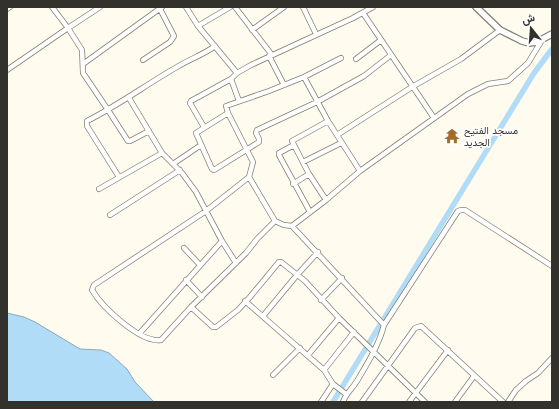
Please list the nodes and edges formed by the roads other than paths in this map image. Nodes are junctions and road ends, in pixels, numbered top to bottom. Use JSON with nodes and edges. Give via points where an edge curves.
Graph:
{"nodes":[{"id":1,"x":10,"y":7,"type":"edge"},
{"id":2,"x":52,"y":7,"type":"edge"},
{"id":3,"x":100,"y":7,"type":"edge"},
{"id":4,"x":186,"y":7,"type":"edge"},
{"id":5,"x":230,"y":7,"type":"edge"},
{"id":6,"x":235,"y":7,"type":"edge"},
{"id":7,"x":284,"y":7,"type":"edge"},
{"id":8,"x":303,"y":7,"type":"edge"},
{"id":9,"x":373,"y":7,"type":"edge"},
{"id":10,"x":476,"y":7,"type":"edge"},
{"id":11,"x":161,"y":8,"type":"edge"},
{"id":12,"x":7,"y":9,"type":"edge"},
{"id":13,"x":363,"y":13,"type":"junction"},
{"id":14,"x":198,"y":26,"type":"junction"},
{"id":15,"x":68,"y":28,"type":"junction"},
{"id":16,"x":252,"y":30,"type":"junction"},
{"id":17,"x":500,"y":30,"type":"junction"},
{"id":18,"x":316,"y":34,"type":"junction"},
{"id":19,"x":552,"y":34,"type":"edge"},
{"id":20,"x":381,"y":40,"type":"junction"},
{"id":21,"x":542,"y":40,"type":"junction"},
{"id":22,"x":215,"y":46,"type":"junction"},
{"id":23,"x":391,"y":54,"type":"junction"},
{"id":24,"x":270,"y":56,"type":"junction"},
{"id":25,"x":341,"y":58,"type":"dead end"},
{"id":26,"x":356,"y":59,"type":"dead end"},
{"id":27,"x":143,"y":60,"type":"dead end"},
{"id":28,"x":83,"y":64,"type":"junction"},
{"id":29,"x":7,"y":70,"type":"edge"},
{"id":30,"x":237,"y":73,"type":"junction"},
{"id":31,"x":304,"y":77,"type":"junction"},
{"id":32,"x":231,"y":79,"type":"junction"},
{"id":33,"x":284,"y":85,"type":"junction"},
{"id":34,"x":412,"y":87,"type":"junction"},
{"id":35,"x":129,"y":98,"type":"junction"},
{"id":36,"x":239,"y":101,"type":"junction"},
{"id":37,"x":317,"y":102,"type":"junction"},
{"id":38,"x":108,"y":110,"type":"junction"},
{"id":39,"x":228,"y":113,"type":"junction"},
{"id":40,"x":434,"y":118,"type":"junction"},
{"id":41,"x":328,"y":121,"type":"junction"},
{"id":42,"x":204,"y":127,"type":"junction"},
{"id":43,"x":149,"y":131,"type":"junction"},
{"id":44,"x":337,"y":135,"type":"junction"},
{"id":45,"x":341,"y":143,"type":"junction"},
{"id":46,"x":201,"y":145,"type":"junction"},
{"id":47,"x":294,"y":145,"type":"junction"},
{"id":48,"x":248,"y":150,"type":"junction"},
{"id":49,"x":162,"y":153,"type":"junction"},
{"id":50,"x":303,"y":162,"type":"junction"},
{"id":51,"x":173,"y":164,"type":"junction"},
{"id":52,"x":180,"y":170,"type":"junction"},
{"id":53,"x":360,"y":171,"type":"junction"},
{"id":54,"x":310,"y":174,"type":"junction"},
{"id":55,"x":119,"y":177,"type":"junction"},
{"id":56,"x":249,"y":177,"type":"junction"},
{"id":57,"x":293,"y":184,"type":"junction"},
{"id":58,"x":99,"y":189,"type":"dead end"},
{"id":59,"x":326,"y":200,"type":"junction"},
{"id":60,"x":206,"y":211,"type":"junction"},
{"id":61,"x":310,"y":212,"type":"junction"},
{"id":62,"x":110,"y":215,"type":"dead end"},
{"id":63,"x":275,"y":221,"type":"junction"},
{"id":64,"x":292,"y":226,"type":"junction"},
{"id":65,"x":222,"y":241,"type":"junction"},
{"id":66,"x":184,"y":248,"type":"dead end"},
{"id":67,"x":318,"y":252,"type":"junction"},
{"id":68,"x":236,"y":263,"type":"junction"},
{"id":69,"x":200,"y":266,"type":"junction"},
{"id":70,"x":552,"y":266,"type":"edge"},
{"id":71,"x":297,"y":275,"type":"junction"},
{"id":72,"x":342,"y":278,"type":"junction"},
{"id":73,"x":186,"y":280,"type":"junction"},
{"id":74,"x":202,"y":297,"type":"junction"},
{"id":75,"x":321,"y":300,"type":"junction"},
{"id":76,"x":245,"y":301,"type":"junction"},
{"id":77,"x":191,"y":307,"type":"junction"},
{"id":78,"x":263,"y":316,"type":"junction"},
{"id":79,"x":339,"y":318,"type":"junction"},
{"id":80,"x":384,"y":325,"type":"junction"},
{"id":81,"x":354,"y":332,"type":"junction"},
{"id":82,"x":139,"y":334,"type":"junction"},
{"id":83,"x":300,"y":348,"type":"junction"},
{"id":84,"x":448,"y":350,"type":"junction"},
{"id":85,"x":374,"y":351,"type":"junction"},
{"id":86,"x":308,"y":355,"type":"junction"},
{"id":87,"x":552,"y":358,"type":"edge"},
{"id":88,"x":387,"y":367,"type":"junction"},
{"id":89,"x":324,"y":370,"type":"junction"},
{"id":90,"x":273,"y":375,"type":"dead end"},
{"id":91,"x":474,"y":376,"type":"junction"},
{"id":92,"x":333,"y":384,"type":"junction"},
{"id":93,"x":346,"y":394,"type":"junction"},
{"id":94,"x":416,"y":394,"type":"junction"},
{"id":95,"x":321,"y":402,"type":"edge"},
{"id":96,"x":343,"y":402,"type":"edge"},
{"id":97,"x":362,"y":402,"type":"edge"},
{"id":98,"x":409,"y":402,"type":"edge"},
{"id":99,"x":425,"y":402,"type":"edge"},
{"id":100,"x":456,"y":402,"type":"edge"},
{"id":101,"x":503,"y":402,"type":"edge"},
{"id":102,"x":508,"y":402,"type":"edge"}],
"edges":[{"from":1,"to":12,"type":"street"},
{"from":2,"to":15,"type":"street"},
{"from":3,"to":15,"type":"street"},
{"from":4,"to":14,"type":"street"},
{"from":5,"to":14,"type":"street"},
{"from":6,"to":16,"type":"street"},
{"from":7,"to":16,"type":"street"},
{"from":8,"to":18,"type":"street"},
{"from":9,"to":13,"type":"street"},
{"from":10,"to":17,"type":"street"},
{"from":11,"to":27,"type":"street","via":[[174,36],[170,42]]},
{"from":11,"to":28,"type":"street"},
{"from":13,"to":18,"type":"street"},
{"from":13,"to":20,"type":"street"},
{"from":14,"to":22,"type":"street"},
{"from":15,"to":28,"type":"street","via":[[82,50]]},
{"from":15,"to":29,"type":"street"},
{"from":16,"to":24,"type":"street"},
{"from":17,"to":21,"type":"street","via":[[526,42]]},
{"from":17,"to":34,"type":"street","via":[[461,59]]},
{"from":18,"to":24,"type":"street"},
{"from":19,"to":21,"type":"street"},
{"from":20,"to":23,"type":"street"},
{"from":20,"to":26,"type":"street"},
{"from":21,"to":40,"type":"street","via":[[528,63],[508,81],[476,89]]},
{"from":22,"to":30,"type":"street"},
{"from":22,"to":35,"type":"street"},
{"from":23,"to":34,"type":"street"},
{"from":23,"to":37,"type":"street","via":[[364,76]]},
{"from":24,"to":30,"type":"street"},
{"from":24,"to":33,"type":"street"},
{"from":25,"to":31,"type":"street"},
{"from":28,"to":38,"type":"street","via":[[83,74]]},
{"from":30,"to":32,"type":"street"},
{"from":31,"to":33,"type":"street"},
{"from":31,"to":37,"type":"street"},
{"from":32,"to":36,"type":"street"},
{"from":32,"to":42,"type":"street","via":[[191,100],[190,103]]},
{"from":33,"to":36,"type":"street"},
{"from":34,"to":40,"type":"street"},
{"from":34,"to":44,"type":"street"},
{"from":35,"to":38,"type":"street"},
{"from":35,"to":43,"type":"street"},
{"from":36,"to":39,"type":"street","via":[[226,106]]},
{"from":37,"to":41,"type":"street"},
{"from":37,"to":48,"type":"street","via":[[257,130],[259,141]]},
{"from":38,"to":43,"type":"street","via":[[128,141]]},
{"from":38,"to":55,"type":"street","via":[[87,121],[87,126]]},
{"from":39,"to":42,"type":"street"},
{"from":39,"to":48,"type":"street"},
{"from":40,"to":53,"type":"street"},
{"from":41,"to":44,"type":"street"},
{"from":41,"to":47,"type":"street","via":[[293,140]]},
{"from":42,"to":46,"type":"street","via":[[196,132]]},
{"from":43,"to":49,"type":"street"},
{"from":44,"to":45,"type":"street"},
{"from":45,"to":50,"type":"street"},
{"from":45,"to":53,"type":"street"},
{"from":46,"to":48,"type":"street","via":[[214,170]]},
{"from":46,"to":51,"type":"street"},
{"from":47,"to":50,"type":"street"},
{"from":47,"to":57,"type":"street","via":[[278,154]]},
{"from":48,"to":56,"type":"street","via":[[253,163]]},
{"from":49,"to":51,"type":"street"},
{"from":49,"to":55,"type":"street"},
{"from":50,"to":54,"type":"street"},
{"from":51,"to":52,"type":"street"},
{"from":52,"to":60,"type":"street"},
{"from":52,"to":62,"type":"street"},
{"from":53,"to":59,"type":"street"},
{"from":54,"to":57,"type":"street"},
{"from":54,"to":59,"type":"street"},
{"from":55,"to":58,"type":"street"},
{"from":56,"to":60,"type":"street"},
{"from":56,"to":63,"type":"street"},
{"from":57,"to":61,"type":"street"},
{"from":59,"to":61,"type":"street"},
{"from":60,"to":65,"type":"street"},
{"from":60,"to":82,"type":"street","via":[[93,286],[93,292],[109,312]]},
{"from":61,"to":64,"type":"street"},
{"from":63,"to":64,"type":"street"},
{"from":63,"to":68,"type":"street","via":[[260,234]]},
{"from":64,"to":67,"type":"street"},
{"from":65,"to":68,"type":"street"},
{"from":65,"to":69,"type":"street"},
{"from":66,"to":69,"type":"street"},
{"from":67,"to":71,"type":"street"},
{"from":67,"to":72,"type":"street"},
{"from":68,"to":74,"type":"street"},
{"from":69,"to":73,"type":"street"},
{"from":70,"to":80,"type":"street","via":[[465,210],[458,211]]},
{"from":71,"to":75,"type":"street"},
{"from":71,"to":76,"type":"street","via":[[280,262]]},
{"from":71,"to":78,"type":"street"},
{"from":72,"to":75,"type":"street"},
{"from":72,"to":80,"type":"street"},
{"from":73,"to":74,"type":"street"},
{"from":73,"to":82,"type":"street"},
{"from":74,"to":77,"type":"street"},
{"from":75,"to":79,"type":"street"},
{"from":76,"to":77,"type":"street","via":[[238,310],[216,327]]},
{"from":76,"to":78,"type":"street"},
{"from":77,"to":82,"type":"street","via":[[161,340]]},
{"from":78,"to":83,"type":"street"},
{"from":79,"to":81,"type":"street"},
{"from":79,"to":86,"type":"street"},
{"from":80,"to":85,"type":"street"},
{"from":81,"to":85,"type":"street"},
{"from":81,"to":89,"type":"street"},
{"from":83,"to":86,"type":"street"},
{"from":83,"to":90,"type":"street"},
{"from":84,"to":88,"type":"street","via":[[422,326],[418,326]]},
{"from":84,"to":91,"type":"street"},
{"from":84,"to":94,"type":"street"},
{"from":85,"to":88,"type":"street"},
{"from":85,"to":93,"type":"street","via":[[356,383]]},
{"from":86,"to":89,"type":"street"},
{"from":87,"to":102,"type":"street","via":[[516,390]]},
{"from":88,"to":94,"type":"street"},
{"from":88,"to":97,"type":"street"},
{"from":89,"to":92,"type":"street"},
{"from":91,"to":100,"type":"street"},
{"from":91,"to":101,"type":"street"},
{"from":92,"to":93,"type":"street"},
{"from":92,"to":95,"type":"street"},
{"from":93,"to":96,"type":"street"},
{"from":94,"to":98,"type":"street"},
{"from":94,"to":99,"type":"street"}]}
